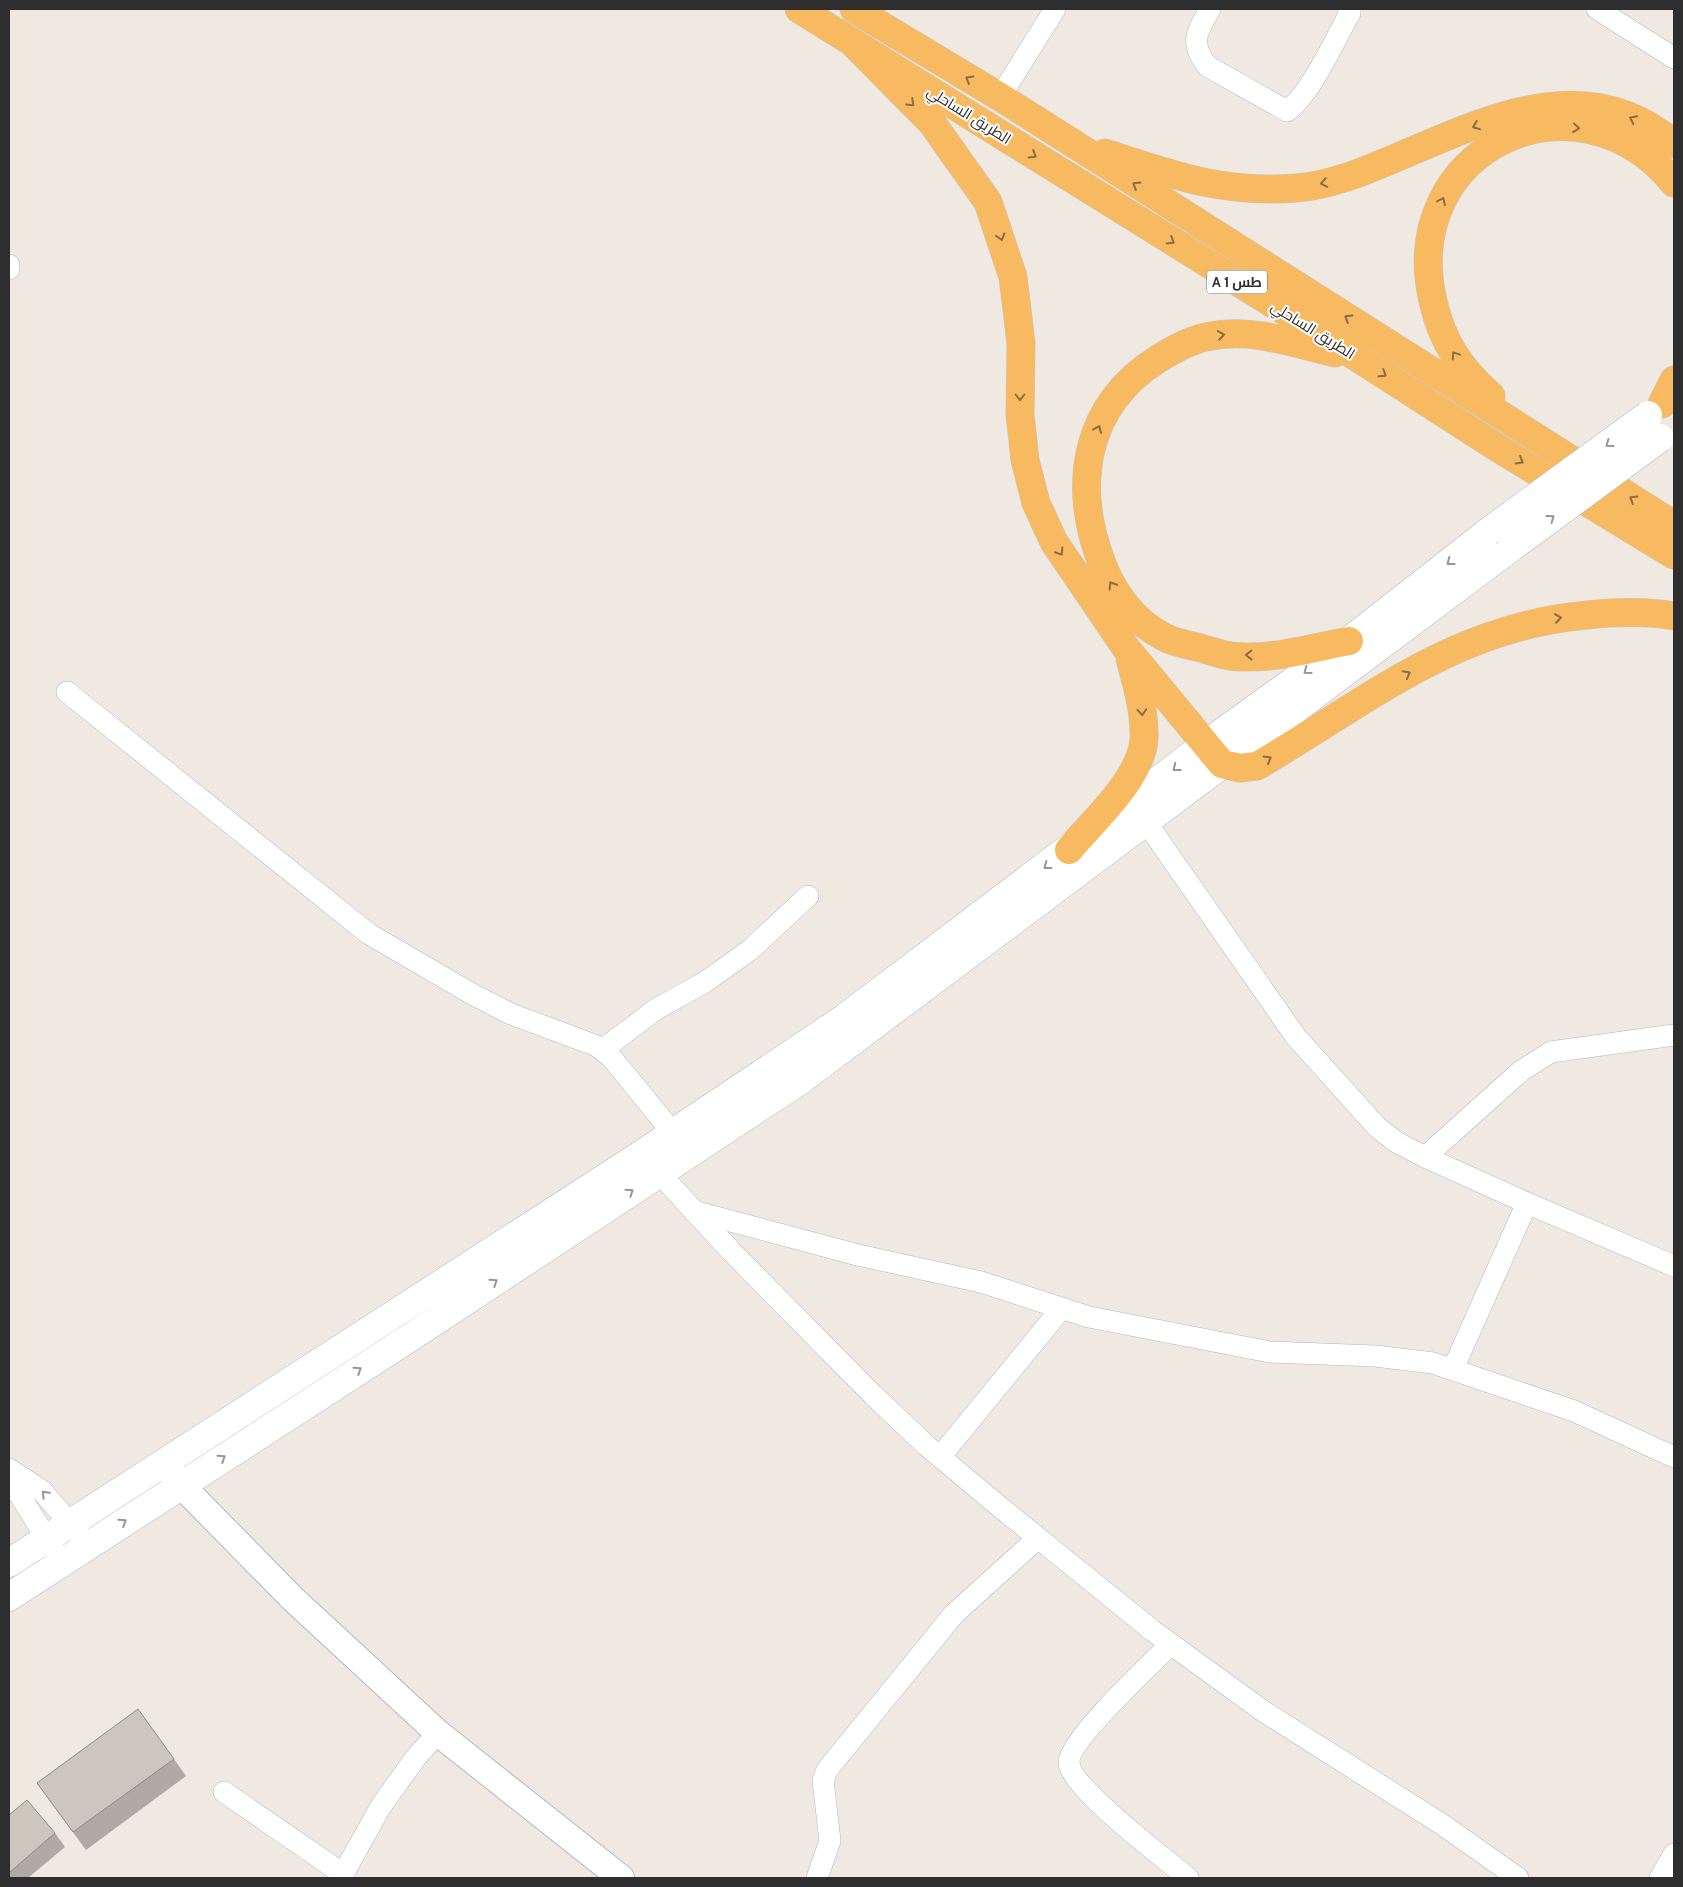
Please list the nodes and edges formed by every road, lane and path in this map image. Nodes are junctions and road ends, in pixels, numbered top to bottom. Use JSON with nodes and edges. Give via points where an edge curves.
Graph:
{"nodes":[{"id":1,"x":799,"y":9,"type":"edge"},
{"id":2,"x":854,"y":9,"type":"edge"},
{"id":3,"x":1055,"y":9,"type":"edge"},
{"id":4,"x":1210,"y":9,"type":"edge"},
{"id":5,"x":1348,"y":9,"type":"edge"},
{"id":6,"x":1596,"y":9,"type":"edge"},
{"id":7,"x":853,"y":43,"type":"junction"},
{"id":8,"x":1674,"y":58,"type":"edge"},
{"id":9,"x":1000,"y":97,"type":"junction"},
{"id":10,"x":1064,"y":140,"type":"junction"},
{"id":11,"x":1674,"y":144,"type":"edge"},
{"id":12,"x":1674,"y":183,"type":"edge"},
{"id":13,"x":9,"y":265,"type":"edge"},
{"id":14,"x":9,"y":269,"type":"edge"},
{"id":15,"x":1354,"y":355,"type":"junction"},
{"id":16,"x":1674,"y":380,"type":"edge"},
{"id":17,"x":1664,"y":416,"type":"edge"},
{"id":18,"x":1538,"y":439,"type":"junction"},
{"id":19,"x":1674,"y":525,"type":"edge"},
{"id":20,"x":1674,"y":555,"type":"edge"},
{"id":21,"x":1674,"y":616,"type":"edge"},
{"id":22,"x":1349,"y":641,"type":"junction"},
{"id":23,"x":1126,"y":648,"type":"junction"},
{"id":24,"x":67,"y":692,"type":"dead end"},
{"id":25,"x":1214,"y":754,"type":"junction"},
{"id":26,"x":1146,"y":822,"type":"junction"},
{"id":27,"x":1069,"y":850,"type":"junction"},
{"id":28,"x":808,"y":896,"type":"dead end"},
{"id":29,"x":1674,"y":1035,"type":"edge"},
{"id":30,"x":602,"y":1050,"type":"junction"},
{"id":31,"x":673,"y":1133,"type":"junction"},
{"id":32,"x":1425,"y":1157,"type":"junction"},
{"id":33,"x":659,"y":1173,"type":"junction"},
{"id":34,"x":1527,"y":1203,"type":"junction"},
{"id":35,"x":693,"y":1211,"type":"junction"},
{"id":36,"x":1674,"y":1266,"type":"edge"},
{"id":37,"x":1061,"y":1309,"type":"junction"},
{"id":38,"x":1453,"y":1369,"type":"junction"},
{"id":39,"x":940,"y":1457,"type":"junction"},
{"id":40,"x":1674,"y":1457,"type":"edge"},
{"id":41,"x":163,"y":1462,"type":"junction"},
{"id":42,"x":9,"y":1469,"type":"edge"},
{"id":43,"x":9,"y":1478,"type":"edge"},
{"id":44,"x":180,"y":1484,"type":"junction"},
{"id":45,"x":71,"y":1523,"type":"junction"},
{"id":46,"x":1038,"y":1538,"type":"junction"},
{"id":47,"x":46,"y":1539,"type":"junction"},
{"id":48,"x":87,"y":1546,"type":"junction"},
{"id":49,"x":62,"y":1562,"type":"junction"},
{"id":50,"x":9,"y":1563,"type":"edge"},
{"id":51,"x":9,"y":1596,"type":"edge"},
{"id":52,"x":1171,"y":1644,"type":"junction"},
{"id":53,"x":438,"y":1733,"type":"junction"},
{"id":54,"x":224,"y":1792,"type":"dead end"},
{"id":55,"x":1674,"y":1854,"type":"edge"},
{"id":56,"x":611,"y":1875,"type":"edge"},
{"id":57,"x":342,"y":1876,"type":"edge"},
{"id":58,"x":817,"y":1878,"type":"edge"},
{"id":59,"x":1188,"y":1878,"type":"edge"},
{"id":60,"x":1518,"y":1878,"type":"edge"},
{"id":61,"x":1660,"y":1878,"type":"edge"}],
"edges":[{"from":1,"to":7,"type":"highway","name":"الطريق الساحلي","number":"A 1 طس"},
{"from":9,"to":2,"type":"highway","name":"الطريق الساحلي","number":"A 1 طس","one_way":true},
{"from":3,"to":9,"type":"street"},
{"from":4,"to":5,"type":"street","via":[[1195,36],[1198,55],[1207,66],[1287,111],[1297,104],[1307,88],[1350,12]]},
{"from":6,"to":8,"type":"street"},
{"from":7,"to":15,"type":"highway","name":"الطريق الساحلي","number":"A 1 طس","one_way":true},
{"from":7,"to":23,"type":"highway","one_way":true,"via":[[932,123],[988,202],[1013,277],[1021,344],[1020,414],[1025,460],[1036,503],[1054,542]]},
{"from":9,"to":10,"type":"highway","name":"الطريق الساحلي","number":"A 1 طس"},
{"from":11,"to":10,"type":"highway","one_way":true,"via":[[1660,132],[1622,113],[1584,105],[1543,107],[1502,115],[1334,181],[1297,188],[1244,188],[1185,180]]},
{"from":18,"to":10,"type":"highway","name":"الطريق الساحلي","number":"A 1 طس","one_way":true},
{"from":18,"to":12,"type":"highway","one_way":true,"via":[[1487,393],[1454,357],[1439,327],[1430,287],[1427,252],[1431,229],[1447,190],[1477,156],[1497,144],[1535,129],[1556,126],[1594,130],[1621,140],[1658,164]]},
{"from":13,"to":14,"type":"street"},
{"from":15,"to":20,"type":"highway","name":"الطريق الساحلي","number":"A 1 طس","one_way":true,"via":[[1498,448]]},
{"from":22,"to":15,"type":"highway","one_way":true,"via":[[1279,655],[1231,656],[1164,638],[1135,614],[1110,584],[1094,542],[1086,500],[1089,456],[1112,399],[1140,370],[1182,344],[1230,333],[1256,333]]},
{"from":16,"to":17,"type":"highway"},
{"from":17,"to":22,"type":"main road","one_way":true,"bridge":true,"via":[[1488,532]]},
{"from":25,"to":17,"type":"main road","one_way":true,"bridge":true,"via":[[1512,547]]},
{"from":19,"to":18,"type":"highway","name":"الطريق الساحلي","number":"A 1 طس","one_way":true},
{"from":25,"to":21,"type":"highway","one_way":true,"via":[[1240,768],[1257,766],[1381,688],[1453,649],[1509,629],[1537,621],[1604,613]]},
{"from":22,"to":25,"type":"main road","one_way":true},
{"from":23,"to":25,"type":"highway"},
{"from":23,"to":27,"type":"highway","one_way":true,"via":[[1141,698],[1144,739],[1139,760],[1129,779]]},
{"from":24,"to":30,"type":"street","via":[[369,934],[511,1014]]},
{"from":25,"to":26,"type":"main road"},
{"from":25,"to":27,"type":"main road","one_way":true},
{"from":26,"to":32,"type":"street","via":[[1296,1037],[1377,1127],[1396,1142]]},
{"from":26,"to":33,"type":"main road","via":[[798,1082]]},
{"from":27,"to":31,"type":"main road","one_way":true,"via":[[846,1017]]},
{"from":28,"to":30,"type":"street","via":[[750,950],[705,982],[655,1010]]},
{"from":29,"to":32,"type":"street","via":[[1550,1052],[1521,1071]]},
{"from":30,"to":31,"type":"street"},
{"from":31,"to":41,"type":"main road"},
{"from":32,"to":34,"type":"street"},
{"from":33,"to":35,"type":"street"},
{"from":44,"to":33,"type":"main road","one_way":true},
{"from":34,"to":36,"type":"street"},
{"from":34,"to":38,"type":"street"},
{"from":35,"to":37,"type":"street","via":[[858,1255],[981,1282]]},
{"from":35,"to":39,"type":"street","via":[[866,1388]]},
{"from":37,"to":38,"type":"street","via":[[1270,1352],[1375,1356],[1433,1363]]},
{"from":37,"to":39,"type":"street"},
{"from":38,"to":40,"type":"street","via":[[1574,1411]]},
{"from":39,"to":46,"type":"street"},
{"from":41,"to":44,"type":"street"},
{"from":41,"to":45,"type":"main road"},
{"from":45,"to":42,"type":"street","one_way":true,"via":[[41,1490]]},
{"from":43,"to":47,"type":"street"},
{"from":48,"to":44,"type":"main road","one_way":true},
{"from":44,"to":53,"type":"street","via":[[293,1599]]},
{"from":45,"to":47,"type":"main road"},
{"from":45,"to":48,"type":"street"},
{"from":46,"to":52,"type":"street"},
{"from":46,"to":58,"type":"street","via":[[954,1614],[827,1770],[823,1780],[830,1841]]},
{"from":47,"to":49,"type":"street"},
{"from":47,"to":50,"type":"main road"},
{"from":48,"to":49,"type":"main road"},
{"from":49,"to":51,"type":"main road"},
{"from":52,"to":59,"type":"street","via":[[1088,1730],[1072,1750],[1069,1763],[1074,1775],[1092,1797]]},
{"from":52,"to":60,"type":"street","via":[[1263,1711],[1443,1825]]},
{"from":53,"to":56,"type":"street"},
{"from":53,"to":57,"type":"street","via":[[380,1806]]},
{"from":54,"to":57,"type":"street"},
{"from":55,"to":61,"type":"street"}]}
